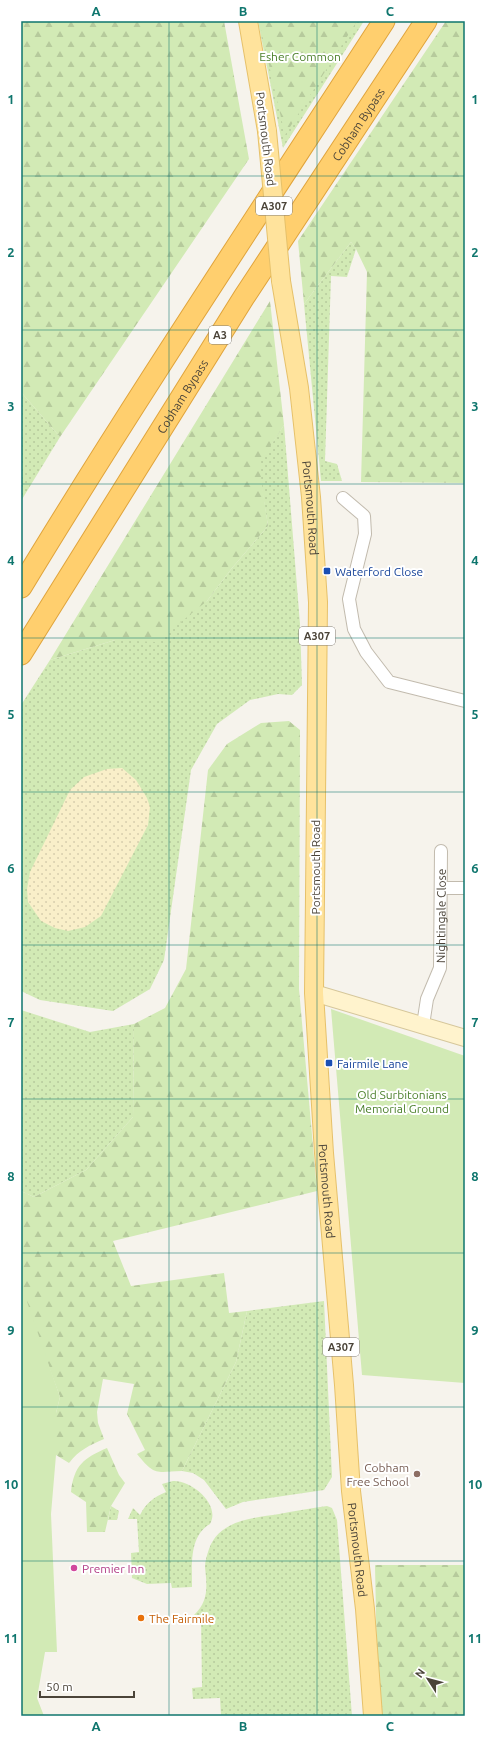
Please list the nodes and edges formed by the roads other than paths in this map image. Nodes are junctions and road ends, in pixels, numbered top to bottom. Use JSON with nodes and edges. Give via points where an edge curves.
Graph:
{"nodes":[{"id":1,"x":248,"y":21,"type":"edge"},
{"id":2,"x":384,"y":21,"type":"edge"},
{"id":3,"x":426,"y":21,"type":"edge"},
{"id":4,"x":343,"y":498,"type":"dead end"},
{"id":5,"x":21,"y":587,"type":"edge"},
{"id":6,"x":21,"y":654,"type":"edge"},
{"id":7,"x":465,"y":701,"type":"edge"},
{"id":8,"x":441,"y":851,"type":"dead end"},
{"id":9,"x":442,"y":888,"type":"junction"},
{"id":10,"x":465,"y":888,"type":"edge"},
{"id":11,"x":314,"y":994,"type":"junction"},
{"id":12,"x":423,"y":1025,"type":"junction"},
{"id":13,"x":465,"y":1038,"type":"edge"},
{"id":14,"x":373,"y":1716,"type":"edge"}],
"edges":[{"from":1,"to":11,"type":"main road","name":"Portsmouth Road","number":"A307","bridge":true,"via":[[266,131],[281,281],[298,388],[311,497],[318,602]]},
{"from":2,"to":5,"type":"highway","via":[[183,329]]},
{"from":3,"to":6,"type":"highway","name":"Cobham Bypass","number":"A3","via":[[244,297]]},
{"from":4,"to":7,"type":"street","via":[[364,516],[365,534],[349,599],[354,629],[366,652],[389,682]]},
{"from":8,"to":9,"type":"street","name":"Nightingale Close"},
{"from":9,"to":10,"type":"street"},
{"from":9,"to":12,"type":"street","name":"Nightingale Close","via":[[440,968],[427,999]]},
{"from":11,"to":12,"type":"street"},
{"from":11,"to":14,"type":"main road","name":"Portsmouth Road","number":"A307","via":[[351,1491],[365,1609]]},
{"from":12,"to":13,"type":"street"}]}
